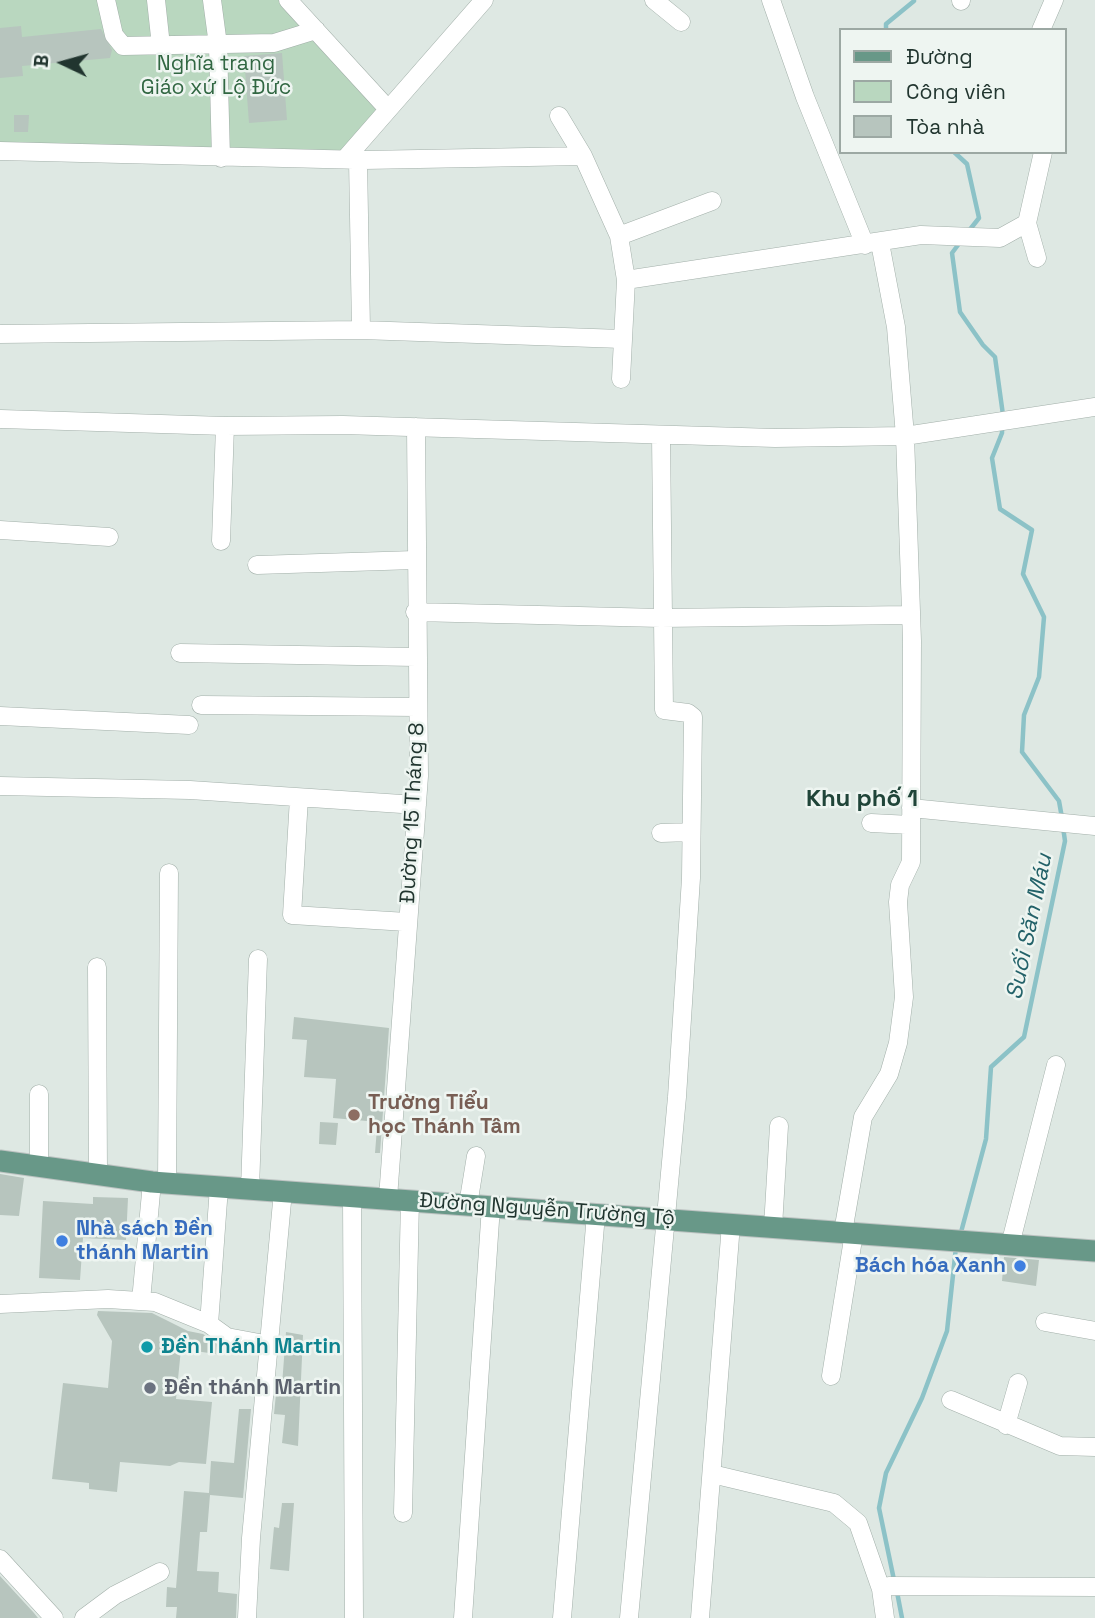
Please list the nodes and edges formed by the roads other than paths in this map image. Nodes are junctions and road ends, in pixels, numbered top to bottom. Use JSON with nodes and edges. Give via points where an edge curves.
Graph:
{"nodes":[{"id":1,"x":106,"y":0,"type":"edge"},
{"id":2,"x":156,"y":0,"type":"edge"},
{"id":3,"x":212,"y":0,"type":"edge"},
{"id":4,"x":288,"y":0,"type":"edge"},
{"id":5,"x":484,"y":0,"type":"edge"},
{"id":6,"x":654,"y":0,"type":"edge"},
{"id":7,"x":771,"y":0,"type":"edge"},
{"id":8,"x":1054,"y":0,"type":"edge"},
{"id":9,"x":681,"y":22,"type":"dead end"},
{"id":10,"x":1042,"y":28,"type":"edge"},
{"id":11,"x":316,"y":30,"type":"junction"},
{"id":12,"x":218,"y":44,"type":"junction"},
{"id":13,"x":161,"y":46,"type":"junction"},
{"id":14,"x":387,"y":108,"type":"junction"},
{"id":15,"x":559,"y":116,"type":"dead end"},
{"id":16,"x":0,"y":150,"type":"edge"},
{"id":17,"x":1043,"y":154,"type":"edge"},
{"id":18,"x":583,"y":156,"type":"junction"},
{"id":19,"x":220,"y":158,"type":"junction"},
{"id":20,"x":352,"y":159,"type":"junction"},
{"id":21,"x":712,"y":201,"type":"dead end"},
{"id":22,"x":1027,"y":223,"type":"junction"},
{"id":23,"x":619,"y":236,"type":"junction"},
{"id":24,"x":872,"y":244,"type":"junction"},
{"id":25,"x":1037,"y":258,"type":"dead end"},
{"id":26,"x":626,"y":280,"type":"junction"},
{"id":27,"x":361,"y":330,"type":"junction"},
{"id":28,"x":0,"y":334,"type":"edge"},
{"id":29,"x":622,"y":339,"type":"junction"},
{"id":30,"x":621,"y":379,"type":"dead end"},
{"id":31,"x":1095,"y":407,"type":"edge"},
{"id":32,"x":0,"y":411,"type":"edge"},
{"id":33,"x":1,"y":419,"type":"edge"},
{"id":34,"x":225,"y":426,"type":"junction"},
{"id":35,"x":416,"y":428,"type":"junction"},
{"id":36,"x":661,"y":435,"type":"junction"},
{"id":37,"x":905,"y":436,"type":"junction"},
{"id":38,"x":0,"y":438,"type":"edge"},
{"id":39,"x":0,"y":530,"type":"edge"},
{"id":40,"x":109,"y":537,"type":"dead end"},
{"id":41,"x":221,"y":541,"type":"dead end"},
{"id":42,"x":415,"y":561,"type":"junction"},
{"id":43,"x":257,"y":565,"type":"dead end"},
{"id":44,"x":415,"y":612,"type":"junction"},
{"id":45,"x":910,"y":615,"type":"junction"},
{"id":46,"x":661,"y":618,"type":"junction"},
{"id":47,"x":180,"y":653,"type":"dead end"},
{"id":48,"x":416,"y":657,"type":"junction"},
{"id":49,"x":201,"y":705,"type":"dead end"},
{"id":50,"x":417,"y":707,"type":"junction"},
{"id":51,"x":0,"y":716,"type":"edge"},
{"id":52,"x":189,"y":724,"type":"dead end"},
{"id":53,"x":0,"y":786,"type":"edge"},
{"id":54,"x":299,"y":798,"type":"junction"},
{"id":55,"x":417,"y":804,"type":"junction"},
{"id":56,"x":911,"y":817,"type":"junction"},
{"id":57,"x":871,"y":823,"type":"dead end"},
{"id":58,"x":1086,"y":827,"type":"edge"},
{"id":59,"x":661,"y":832,"type":"dead end"},
{"id":60,"x":691,"y":832,"type":"junction"},
{"id":61,"x":169,"y":873,"type":"dead end"},
{"id":62,"x":407,"y":922,"type":"junction"},
{"id":63,"x":258,"y":960,"type":"dead end"},
{"id":64,"x":97,"y":967,"type":"dead end"},
{"id":65,"x":1056,"y":1065,"type":"dead end"},
{"id":66,"x":39,"y":1094,"type":"dead end"},
{"id":67,"x":779,"y":1126,"type":"dead end"},
{"id":68,"x":476,"y":1156,"type":"dead end"},
{"id":69,"x":0,"y":1161,"type":"edge"},
{"id":70,"x":39,"y":1167,"type":"junction"},
{"id":71,"x":99,"y":1175,"type":"junction"},
{"id":72,"x":160,"y":1183,"type":"junction"},
{"id":73,"x":219,"y":1187,"type":"junction"},
{"id":74,"x":250,"y":1189,"type":"junction"},
{"id":75,"x":283,"y":1191,"type":"junction"},
{"id":76,"x":352,"y":1196,"type":"junction"},
{"id":77,"x":388,"y":1199,"type":"junction"},
{"id":78,"x":410,"y":1200,"type":"junction"},
{"id":79,"x":468,"y":1205,"type":"junction"},
{"id":80,"x":491,"y":1206,"type":"junction"},
{"id":81,"x":596,"y":1214,"type":"junction"},
{"id":82,"x":667,"y":1219,"type":"junction"},
{"id":83,"x":731,"y":1224,"type":"junction"},
{"id":84,"x":773,"y":1227,"type":"junction"},
{"id":85,"x":849,"y":1232,"type":"junction"},
{"id":86,"x":1010,"y":1245,"type":"junction"},
{"id":87,"x":1095,"y":1251,"type":"edge"},
{"id":88,"x":141,"y":1301,"type":"junction"},
{"id":89,"x":0,"y":1304,"type":"edge"},
{"id":90,"x":1045,"y":1322,"type":"dead end"},
{"id":91,"x":209,"y":1324,"type":"junction"},
{"id":92,"x":1095,"y":1331,"type":"edge"},
{"id":93,"x":270,"y":1345,"type":"junction"},
{"id":94,"x":831,"y":1376,"type":"dead end"},
{"id":95,"x":1018,"y":1383,"type":"dead end"},
{"id":96,"x":951,"y":1400,"type":"dead end"},
{"id":97,"x":1006,"y":1425,"type":"junction"},
{"id":98,"x":1095,"y":1447,"type":"edge"},
{"id":99,"x":712,"y":1474,"type":"junction"},
{"id":100,"x":403,"y":1513,"type":"dead end"},
{"id":101,"x":0,"y":1559,"type":"edge"},
{"id":102,"x":160,"y":1572,"type":"dead end"},
{"id":103,"x":892,"y":1587,"type":"junction"},
{"id":104,"x":1095,"y":1587,"type":"edge"},
{"id":105,"x":54,"y":1618,"type":"edge"},
{"id":106,"x":85,"y":1618,"type":"edge"},
{"id":107,"x":247,"y":1618,"type":"edge"},
{"id":108,"x":354,"y":1618,"type":"edge"},
{"id":109,"x":463,"y":1618,"type":"edge"},
{"id":110,"x":562,"y":1618,"type":"edge"},
{"id":111,"x":629,"y":1618,"type":"edge"},
{"id":112,"x":700,"y":1618,"type":"edge"},
{"id":113,"x":885,"y":1618,"type":"edge"}],
"edges":[{"from":1,"to":13,"type":"street","via":[[111,26],[123,46]]},
{"from":2,"to":13,"type":"street"},
{"from":3,"to":12,"type":"street"},
{"from":4,"to":11,"type":"street"},
{"from":5,"to":14,"type":"street"},
{"from":6,"to":9,"type":"street"},
{"from":7,"to":24,"type":"street","via":[[805,97]]},
{"from":8,"to":10,"type":"street"},
{"from":11,"to":12,"type":"street","via":[[274,43]]},
{"from":11,"to":14,"type":"street"},
{"from":12,"to":13,"type":"street"},
{"from":12,"to":19,"type":"street"},
{"from":14,"to":20,"type":"street"},
{"from":15,"to":18,"type":"street"},
{"from":16,"to":19,"type":"street"},
{"from":17,"to":22,"type":"street"},
{"from":18,"to":20,"type":"street"},
{"from":18,"to":23,"type":"street"},
{"from":19,"to":20,"type":"street"},
{"from":20,"to":27,"type":"street"},
{"from":21,"to":23,"type":"street"},
{"from":22,"to":24,"type":"street","via":[[1000,238],[921,235]]},
{"from":22,"to":25,"type":"street"},
{"from":23,"to":26,"type":"street"},
{"from":24,"to":26,"type":"street"},
{"from":24,"to":37,"type":"street","via":[[896,327]]},
{"from":26,"to":29,"type":"street"},
{"from":27,"to":28,"type":"street"},
{"from":27,"to":29,"type":"street"},
{"from":29,"to":30,"type":"street"},
{"from":31,"to":37,"type":"street"},
{"from":32,"to":33,"type":"street"},
{"from":33,"to":34,"type":"street"},
{"from":33,"to":38,"type":"street"},
{"from":34,"to":35,"type":"street"},
{"from":34,"to":41,"type":"street"},
{"from":35,"to":36,"type":"street"},
{"from":35,"to":42,"type":"street","name":"Đường 15 Tháng 8"},
{"from":36,"to":37,"type":"street"},
{"from":36,"to":46,"type":"street"},
{"from":37,"to":45,"type":"street"},
{"from":39,"to":40,"type":"street"},
{"from":42,"to":43,"type":"street"},
{"from":42,"to":44,"type":"street","name":"Đường 15 Tháng 8"},
{"from":44,"to":46,"type":"street"},
{"from":44,"to":48,"type":"street","name":"Đường 15 Tháng 8"},
{"from":45,"to":46,"type":"street"},
{"from":45,"to":56,"type":"street"},
{"from":46,"to":60,"type":"street","via":[[664,710],[693,717]]},
{"from":47,"to":48,"type":"street"},
{"from":48,"to":50,"type":"street","name":"Đường 15 Tháng 8"},
{"from":49,"to":50,"type":"street"},
{"from":50,"to":55,"type":"street","name":"Đường 15 Tháng 8"},
{"from":51,"to":52,"type":"street"},
{"from":53,"to":54,"type":"street","via":[[190,789]]},
{"from":54,"to":55,"type":"street"},
{"from":54,"to":62,"type":"street","via":[[292,915]]},
{"from":55,"to":62,"type":"street","name":"Đường 15 Tháng 8"},
{"from":56,"to":57,"type":"street"},
{"from":56,"to":58,"type":"street"},
{"from":56,"to":85,"type":"street","via":[[911,862],[898,902],[904,964],[902,1021],[889,1074],[865,1111]]},
{"from":59,"to":60,"type":"street"},
{"from":60,"to":82,"type":"street"},
{"from":61,"to":72,"type":"street"},
{"from":62,"to":77,"type":"street","name":"Đường 15 Tháng 8"},
{"from":63,"to":74,"type":"street"},
{"from":64,"to":71,"type":"street"},
{"from":65,"to":86,"type":"street"},
{"from":66,"to":70,"type":"street"},
{"from":67,"to":84,"type":"street"},
{"from":68,"to":79,"type":"street"},
{"from":69,"to":70,"type":"main road","name":"Đường Nguyễn Trường Tộ"},
{"from":70,"to":71,"type":"main road","name":"Đường Nguyễn Trường Tộ"},
{"from":71,"to":72,"type":"main road","name":"Đường Nguyễn Trường Tộ"},
{"from":72,"to":73,"type":"main road","name":"Đường Nguyễn Trường Tộ"},
{"from":72,"to":88,"type":"street"},
{"from":73,"to":74,"type":"main road","name":"Đường Nguyễn Trường Tộ"},
{"from":73,"to":91,"type":"street"},
{"from":74,"to":75,"type":"main road","name":"Đường Nguyễn Trường Tộ"},
{"from":75,"to":76,"type":"main road","name":"Đường Nguyễn Trường Tộ"},
{"from":75,"to":93,"type":"street"},
{"from":76,"to":77,"type":"main road","name":"Đường Nguyễn Trường Tộ"},
{"from":76,"to":108,"type":"street"},
{"from":77,"to":78,"type":"main road","name":"Đường Nguyễn Trường Tộ"},
{"from":78,"to":79,"type":"main road","name":"Đường Nguyễn Trường Tộ"},
{"from":78,"to":100,"type":"street"},
{"from":79,"to":80,"type":"main road","name":"Đường Nguyễn Trường Tộ"},
{"from":80,"to":81,"type":"main road","name":"Đường Nguyễn Trường Tộ"},
{"from":80,"to":109,"type":"street"},
{"from":81,"to":82,"type":"main road","name":"Đường Nguyễn Trường Tộ"},
{"from":81,"to":110,"type":"street"},
{"from":82,"to":83,"type":"main road","name":"Đường Nguyễn Trường Tộ"},
{"from":82,"to":111,"type":"street"},
{"from":83,"to":84,"type":"main road","name":"Đường Nguyễn Trường Tộ"},
{"from":83,"to":99,"type":"street"},
{"from":84,"to":85,"type":"main road","name":"Đường Nguyễn Trường Tộ"},
{"from":85,"to":86,"type":"main road","name":"Đường Nguyễn Trường Tộ"},
{"from":85,"to":94,"type":"street"},
{"from":86,"to":87,"type":"main road","name":"Đường Nguyễn Trường Tộ"},
{"from":88,"to":89,"type":"street"},
{"from":88,"to":91,"type":"street","via":[[173,1307]]},
{"from":90,"to":92,"type":"street"},
{"from":91,"to":93,"type":"street","via":[[240,1341]]},
{"from":93,"to":107,"type":"street"},
{"from":95,"to":97,"type":"street"},
{"from":96,"to":97,"type":"street"},
{"from":97,"to":98,"type":"street","via":[[1060,1446]]},
{"from":99,"to":103,"type":"street","via":[[834,1503],[858,1523]]},
{"from":99,"to":112,"type":"street"},
{"from":101,"to":105,"type":"street"},
{"from":102,"to":106,"type":"street"},
{"from":103,"to":104,"type":"street"},
{"from":103,"to":113,"type":"street"}]}
